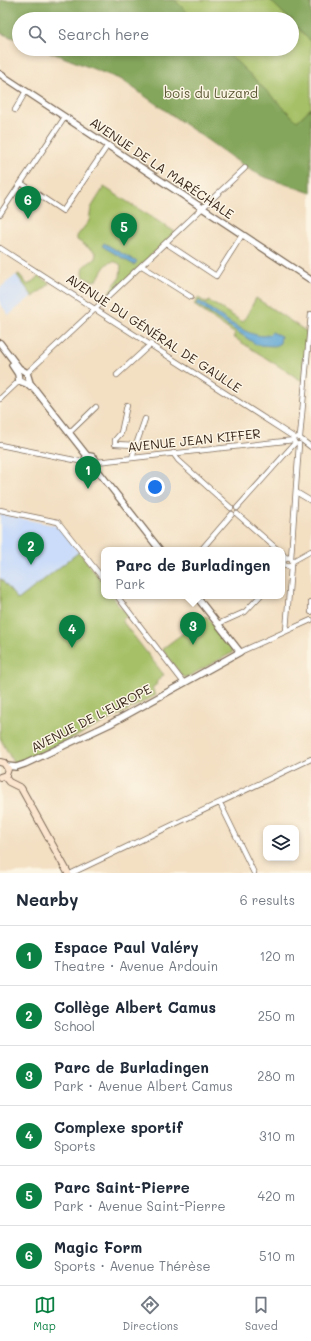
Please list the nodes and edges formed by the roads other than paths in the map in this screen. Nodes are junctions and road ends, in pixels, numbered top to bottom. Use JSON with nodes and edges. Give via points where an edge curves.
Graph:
{"nodes":[{"id":1,"x":0,"y":74,"type":"edge"},
{"id":2,"x":26,"y":91,"type":"junction"},
{"id":3,"x":15,"y":110,"type":"dead end"},
{"id":4,"x":66,"y":117,"type":"junction"},
{"id":5,"x":108,"y":145,"type":"junction"},
{"id":6,"x":246,"y":168,"type":"dead end"},
{"id":7,"x":21,"y":183,"type":"junction"},
{"id":8,"x":201,"y":208,"type":"junction"},
{"id":9,"x":0,"y":214,"type":"edge"},
{"id":10,"x":242,"y":235,"type":"junction"},
{"id":11,"x":166,"y":243,"type":"junction"},
{"id":12,"x":0,"y":248,"type":"edge"},
{"id":13,"x":142,"y":266,"type":"junction"},
{"id":14,"x":311,"y":280,"type":"edge"},
{"id":15,"x":191,"y":298,"type":"dead end"},
{"id":16,"x":95,"y":309,"type":"junction"},
{"id":17,"x":311,"y":314,"type":"edge"},
{"id":18,"x":0,"y":343,"type":"edge"},
{"id":19,"x":151,"y":344,"type":"junction"},
{"id":20,"x":0,"y":349,"type":"edge"},
{"id":21,"x":117,"y":376,"type":"dead end"},
{"id":22,"x":23,"y":377,"type":"junction"},
{"id":23,"x":0,"y":399,"type":"edge"},
{"id":24,"x":127,"y":405,"type":"dead end"},
{"id":25,"x":96,"y":407,"type":"dead end"},
{"id":26,"x":145,"y":419,"type":"dead end"},
{"id":27,"x":69,"y":433,"type":"junction"},
{"id":28,"x":298,"y":441,"type":"junction"},
{"id":29,"x":0,"y":445,"type":"edge"},
{"id":30,"x":311,"y":447,"type":"edge"},
{"id":31,"x":134,"y":451,"type":"dead end"},
{"id":32,"x":173,"y":453,"type":"junction"},
{"id":33,"x":132,"y":458,"type":"junction"},
{"id":34,"x":86,"y":459,"type":"junction"},
{"id":35,"x":96,"y":464,"type":"junction"},
{"id":36,"x":296,"y":492,"type":"junction"},
{"id":37,"x":311,"y":501,"type":"edge"},
{"id":38,"x":231,"y":508,"type":"junction"},
{"id":39,"x":237,"y":508,"type":"junction"},
{"id":40,"x":0,"y":510,"type":"edge"},
{"id":41,"x":234,"y":514,"type":"junction"},
{"id":42,"x":158,"y":547,"type":"edge"},
{"id":43,"x":203,"y":547,"type":"edge"},
{"id":44,"x":274,"y":547,"type":"edge"},
{"id":45,"x":311,"y":551,"type":"edge"},
{"id":46,"x":288,"y":562,"type":"edge"},
{"id":47,"x":101,"y":576,"type":"edge"},
{"id":48,"x":119,"y":599,"type":"edge"},
{"id":49,"x":198,"y":599,"type":"edge"},
{"id":50,"x":257,"y":599,"type":"edge"},
{"id":51,"x":311,"y":602,"type":"edge"},
{"id":52,"x":311,"y":612,"type":"edge"},
{"id":53,"x":311,"y":620,"type":"edge"},
{"id":54,"x":218,"y":624,"type":"junction"},
{"id":55,"x":286,"y":632,"type":"junction"},
{"id":56,"x":240,"y":652,"type":"junction"},
{"id":57,"x":184,"y":683,"type":"junction"},
{"id":58,"x":311,"y":759,"type":"edge"},
{"id":59,"x":0,"y":762,"type":"edge"},
{"id":60,"x":7,"y":766,"type":"junction"},
{"id":61,"x":2,"y":776,"type":"edge"},
{"id":62,"x":220,"y":802,"type":"junction"},
{"id":63,"x":68,"y":873,"type":"edge"},
{"id":64,"x":72,"y":873,"type":"edge"},
{"id":65,"x":254,"y":873,"type":"edge"}],
"edges":[{"from":1,"to":2,"type":"street","name":"AVENUE DE LA MARÉCHALE"},
{"from":2,"to":3,"type":"street"},
{"from":2,"to":4,"type":"street","name":"AVENUE DE LA MARÉCHALE"},
{"from":4,"to":5,"type":"street","name":"AVENUE DE LA MARÉCHALE"},
{"from":4,"to":7,"type":"street"},
{"from":5,"to":7,"type":"street","via":[[63,211]]},
{"from":5,"to":8,"type":"street","name":"AVENUE DE LA MARÉCHALE"},
{"from":6,"to":8,"type":"street"},
{"from":7,"to":9,"type":"street"},
{"from":8,"to":10,"type":"street","name":"AVENUE DE LA MARÉCHALE"},
{"from":8,"to":11,"type":"street"},
{"from":10,"to":11,"type":"street","via":[[216,276]]},
{"from":10,"to":14,"type":"street","name":"AVENUE DE LA MARÉCHALE"},
{"from":11,"to":13,"type":"street"},
{"from":12,"to":16,"type":"street","name":"AVENUE DU GÉNÉRAL DE GAULLE"},
{"from":13,"to":15,"type":"street"},
{"from":13,"to":16,"type":"street"},
{"from":16,"to":19,"type":"street","name":"AVENUE DU GÉNÉRAL DE GAULLE"},
{"from":16,"to":22,"type":"street"},
{"from":17,"to":28,"type":"street"},
{"from":18,"to":22,"type":"street"},
{"from":19,"to":21,"type":"street"},
{"from":19,"to":28,"type":"street","name":"AVENUE DU GÉNÉRAL DE GAULLE"},
{"from":20,"to":22,"type":"street"},
{"from":22,"to":23,"type":"street"},
{"from":22,"to":27,"type":"street"},
{"from":22,"to":34,"type":"street"},
{"from":24,"to":26,"type":"street","via":[[121,433],[115,444],[136,445]]},
{"from":25,"to":27,"type":"street"},
{"from":27,"to":34,"type":"street"},
{"from":28,"to":30,"type":"street","name":"AVENUE DU GÉNÉRAL DE GAULLE"},
{"from":28,"to":32,"type":"street","name":"AVENUE JEAN KIFFER"},
{"from":28,"to":36,"type":"street"},
{"from":28,"to":39,"type":"street"},
{"from":29,"to":34,"type":"street"},
{"from":31,"to":33,"type":"street"},
{"from":32,"to":33,"type":"street","name":"AVENUE JEAN KIFFER"},
{"from":32,"to":38,"type":"street"},
{"from":33,"to":35,"type":"street","name":"AVENUE JEAN KIFFER"},
{"from":34,"to":35,"type":"street","via":[[93,457]]},
{"from":34,"to":35,"type":"street","via":[[88,468]]},
{"from":35,"to":42,"type":"street"},
{"from":36,"to":37,"type":"street"},
{"from":36,"to":46,"type":"street"},
{"from":38,"to":39,"type":"street"},
{"from":38,"to":41,"type":"street"},
{"from":39,"to":41,"type":"street"},
{"from":40,"to":47,"type":"street","via":[[58,522]]},
{"from":41,"to":43,"type":"street"},
{"from":41,"to":44,"type":"street"},
{"from":45,"to":46,"type":"street"},
{"from":46,"to":55,"type":"street"},
{"from":48,"to":57,"type":"street"},
{"from":49,"to":54,"type":"street"},
{"from":50,"to":54,"type":"street","via":[[245,612]]},
{"from":51,"to":52,"type":"street"},
{"from":53,"to":55,"type":"street"},
{"from":54,"to":56,"type":"street"},
{"from":55,"to":56,"type":"street"},
{"from":56,"to":57,"type":"street","name":"AVENUE DE L'EUROPE"},
{"from":57,"to":60,"type":"street","name":"AVENUE DE L'EUROPE","via":[[110,724],[25,764]]},
{"from":58,"to":62,"type":"street"},
{"from":59,"to":60,"type":"main road"},
{"from":60,"to":61,"type":"main road","via":[[8,771]]},
{"from":61,"to":63,"type":"main road","via":[[21,788]]},
{"from":62,"to":64,"type":"street"},
{"from":62,"to":65,"type":"street"}]}
